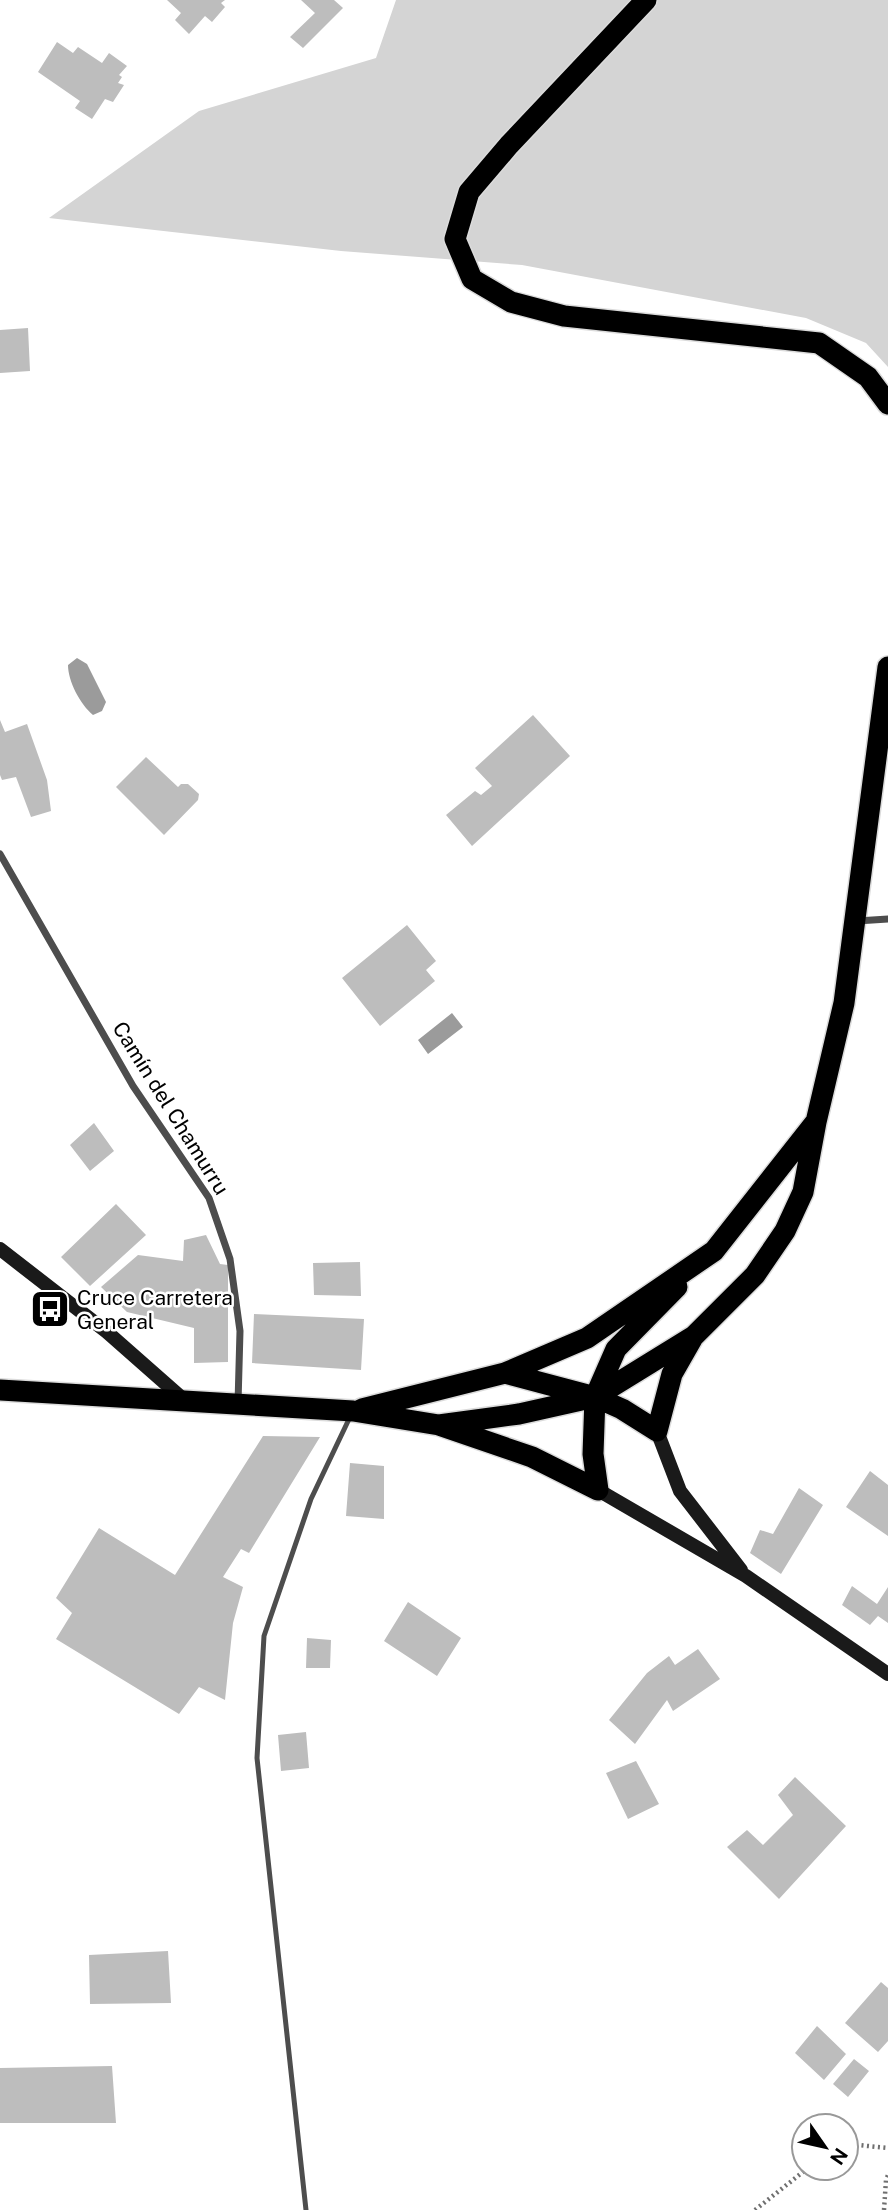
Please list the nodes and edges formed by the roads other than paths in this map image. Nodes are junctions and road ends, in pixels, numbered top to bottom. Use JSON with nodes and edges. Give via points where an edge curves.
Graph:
{"nodes":[{"id":1,"x":646,"y":0,"type":"edge"},
{"id":2,"x":888,"y":404,"type":"edge"},
{"id":3,"x":888,"y":667,"type":"edge"},
{"id":4,"x":0,"y":855,"type":"edge"},
{"id":5,"x":888,"y":919,"type":"edge"},
{"id":6,"x":855,"y":921,"type":"junction"},
{"id":7,"x":816,"y":1122,"type":"junction"},
{"id":8,"x":0,"y":1250,"type":"edge"},
{"id":9,"x":713,"y":1251,"type":"junction"},
{"id":10,"x":694,"y":1336,"type":"junction"},
{"id":11,"x":505,"y":1373,"type":"junction"},
{"id":12,"x":0,"y":1390,"type":"edge"},
{"id":13,"x":595,"y":1397,"type":"junction"},
{"id":14,"x":183,"y":1399,"type":"junction"},
{"id":15,"x":238,"y":1404,"type":"junction"},
{"id":16,"x":353,"y":1411,"type":"junction"},
{"id":17,"x":439,"y":1425,"type":"junction"},
{"id":18,"x":657,"y":1431,"type":"junction"},
{"id":19,"x":598,"y":1490,"type":"junction"},
{"id":20,"x":746,"y":1576,"type":"junction"},
{"id":21,"x":888,"y":1674,"type":"edge"},
{"id":22,"x":306,"y":2210,"type":"edge"}],
"edges":[{"from":1,"to":2,"type":"highway","via":[[469,192],[455,239],[472,279],[511,302],[564,316],[819,343],[869,377]]},
{"from":3,"to":6,"type":"highway"},
{"from":4,"to":15,"type":"street","name":"Camín del Chamurru","via":[[133,1086],[209,1198],[230,1259],[240,1331]]},
{"from":5,"to":6,"type":"street"},
{"from":6,"to":7,"type":"highway","via":[[844,1003]]},
{"from":7,"to":9,"type":"highway"},
{"from":7,"to":10,"type":"highway","via":[[803,1192],[785,1231],[755,1275]]},
{"from":8,"to":14,"type":"street","via":[[107,1332]]},
{"from":9,"to":11,"type":"highway","via":[[587,1338]]},
{"from":9,"to":13,"type":"highway","via":[[616,1349]]},
{"from":10,"to":13,"type":"highway"},
{"from":10,"to":18,"type":"highway","via":[[672,1374]]},
{"from":11,"to":13,"type":"highway"},
{"from":11,"to":16,"type":"highway"},
{"from":12,"to":14,"type":"highway"},
{"from":13,"to":17,"type":"highway"},
{"from":13,"to":18,"type":"highway"},
{"from":13,"to":19,"type":"highway","via":[[593,1454]]},
{"from":14,"to":15,"type":"highway"},
{"from":15,"to":16,"type":"highway"},
{"from":16,"to":17,"type":"highway"},
{"from":16,"to":22,"type":"lane","via":[[311,1499],[264,1636],[258,1731],[257,1758]]},
{"from":17,"to":19,"type":"highway","via":[[532,1457]]},
{"from":18,"to":20,"type":"street","via":[[680,1491]]},
{"from":19,"to":20,"type":"street"},
{"from":20,"to":21,"type":"street"}]}
